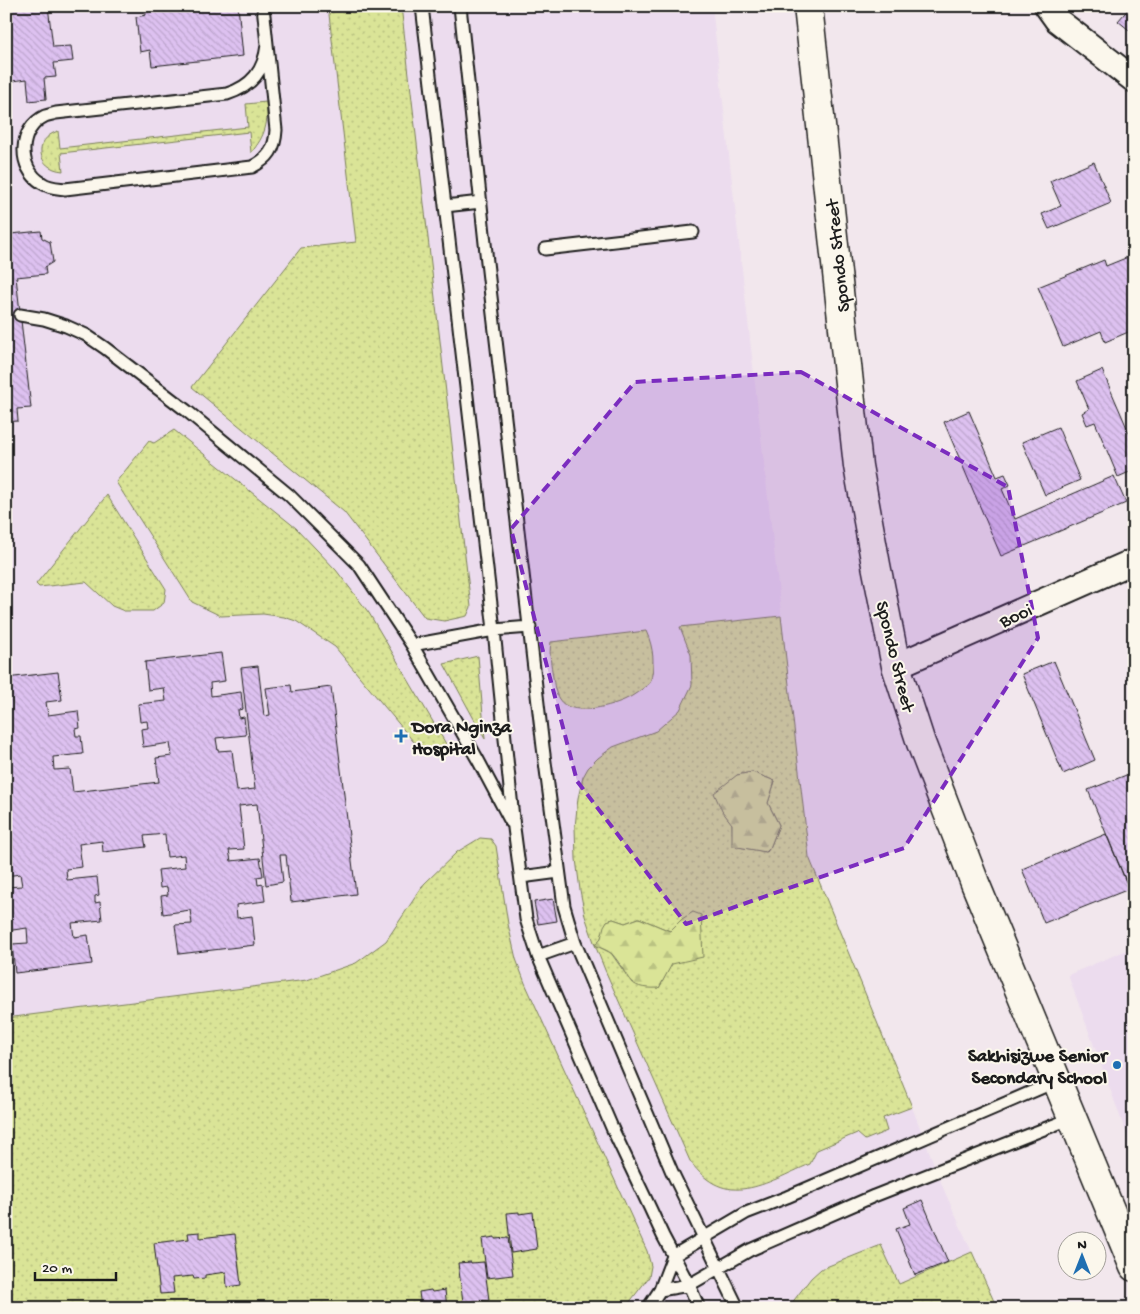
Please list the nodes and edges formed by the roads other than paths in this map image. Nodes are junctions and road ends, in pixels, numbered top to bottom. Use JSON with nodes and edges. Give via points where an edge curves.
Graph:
{"nodes":[{"id":1,"x":263,"y":6,"type":"edge"},
{"id":2,"x":422,"y":6,"type":"edge"},
{"id":3,"x":460,"y":6,"type":"edge"},
{"id":4,"x":808,"y":6,"type":"edge"},
{"id":5,"x":1047,"y":6,"type":"edge"},
{"id":6,"x":267,"y":45,"type":"junction"},
{"id":7,"x":1134,"y":80,"type":"edge"},
{"id":8,"x":481,"y":202,"type":"junction"},
{"id":9,"x":445,"y":206,"type":"junction"},
{"id":10,"x":693,"y":232,"type":"dead end"},
{"id":11,"x":545,"y":249,"type":"dead end"},
{"id":12,"x":20,"y":315,"type":"dead end"},
{"id":13,"x":1134,"y":561,"type":"edge"},
{"id":14,"x":530,"y":627,"type":"junction"},
{"id":15,"x":494,"y":630,"type":"junction"},
{"id":16,"x":412,"y":645,"type":"junction"},
{"id":17,"x":896,"y":666,"type":"junction"},
{"id":18,"x":514,"y":828,"type":"junction"},
{"id":19,"x":559,"y":872,"type":"junction"},
{"id":20,"x":521,"y":877,"type":"junction"},
{"id":21,"x":575,"y":943,"type":"junction"},
{"id":22,"x":538,"y":956,"type":"junction"},
{"id":23,"x":1057,"y":1081,"type":"junction"},
{"id":24,"x":1072,"y":1118,"type":"junction"},
{"id":25,"x":704,"y":1238,"type":"junction"},
{"id":26,"x":673,"y":1256,"type":"junction"},
{"id":27,"x":1134,"y":1267,"type":"edge"},
{"id":28,"x":719,"y":1268,"type":"junction"},
{"id":29,"x":689,"y":1285,"type":"junction"},
{"id":30,"x":660,"y":1290,"type":"junction"},
{"id":31,"x":648,"y":1308,"type":"edge"},
{"id":32,"x":699,"y":1308,"type":"edge"},
{"id":33,"x":738,"y":1308,"type":"edge"}],
"edges":[{"from":1,"to":6,"type":"lane"},
{"from":2,"to":9,"type":"lane"},
{"from":3,"to":8,"type":"lane"},
{"from":4,"to":17,"type":"main road","name":"Spondo Street","via":[[858,466]]},
{"from":5,"to":7,"type":"street","via":[[1057,20]]},
{"from":6,"to":6,"type":"lane","via":[[276,140],[268,156],[252,167],[65,189],[42,183],[27,166],[24,143],[28,132],[45,116],[227,94],[255,77],[266,56]]},
{"from":8,"to":9,"type":"lane"},
{"from":8,"to":14,"type":"lane"},
{"from":9,"to":15,"type":"lane"},
{"from":10,"to":11,"type":"lane"},
{"from":12,"to":16,"type":"lane","via":[[66,326],[106,348],[289,495],[359,565]]},
{"from":13,"to":17,"type":"street","name":"Booi"},
{"from":14,"to":15,"type":"lane"},
{"from":14,"to":19,"type":"lane"},
{"from":15,"to":16,"type":"lane"},
{"from":15,"to":18,"type":"lane"},
{"from":16,"to":18,"type":"lane"},
{"from":17,"to":23,"type":"main road","name":"Spondo Street","via":[[921,743]]},
{"from":18,"to":20,"type":"lane"},
{"from":19,"to":20,"type":"lane"},
{"from":19,"to":21,"type":"lane","via":[[564,906]]},
{"from":20,"to":22,"type":"lane","via":[[526,919]]},
{"from":21,"to":22,"type":"lane"},
{"from":21,"to":25,"type":"lane","via":[[672,1172]]},
{"from":22,"to":26,"type":"lane","via":[[613,1130]]},
{"from":23,"to":24,"type":"main road","name":"Spondo Street"},
{"from":23,"to":25,"type":"lane","via":[[746,1213]]},
{"from":24,"to":27,"type":"main road","name":"Spondo Street"},
{"from":24,"to":28,"type":"lane","via":[[874,1196],[750,1250]]},
{"from":25,"to":26,"type":"lane"},
{"from":25,"to":28,"type":"lane"},
{"from":26,"to":29,"type":"lane"},
{"from":26,"to":30,"type":"lane"},
{"from":28,"to":29,"type":"lane"},
{"from":28,"to":33,"type":"lane"},
{"from":29,"to":30,"type":"lane"},
{"from":29,"to":32,"type":"lane"},
{"from":30,"to":31,"type":"lane"}]}
